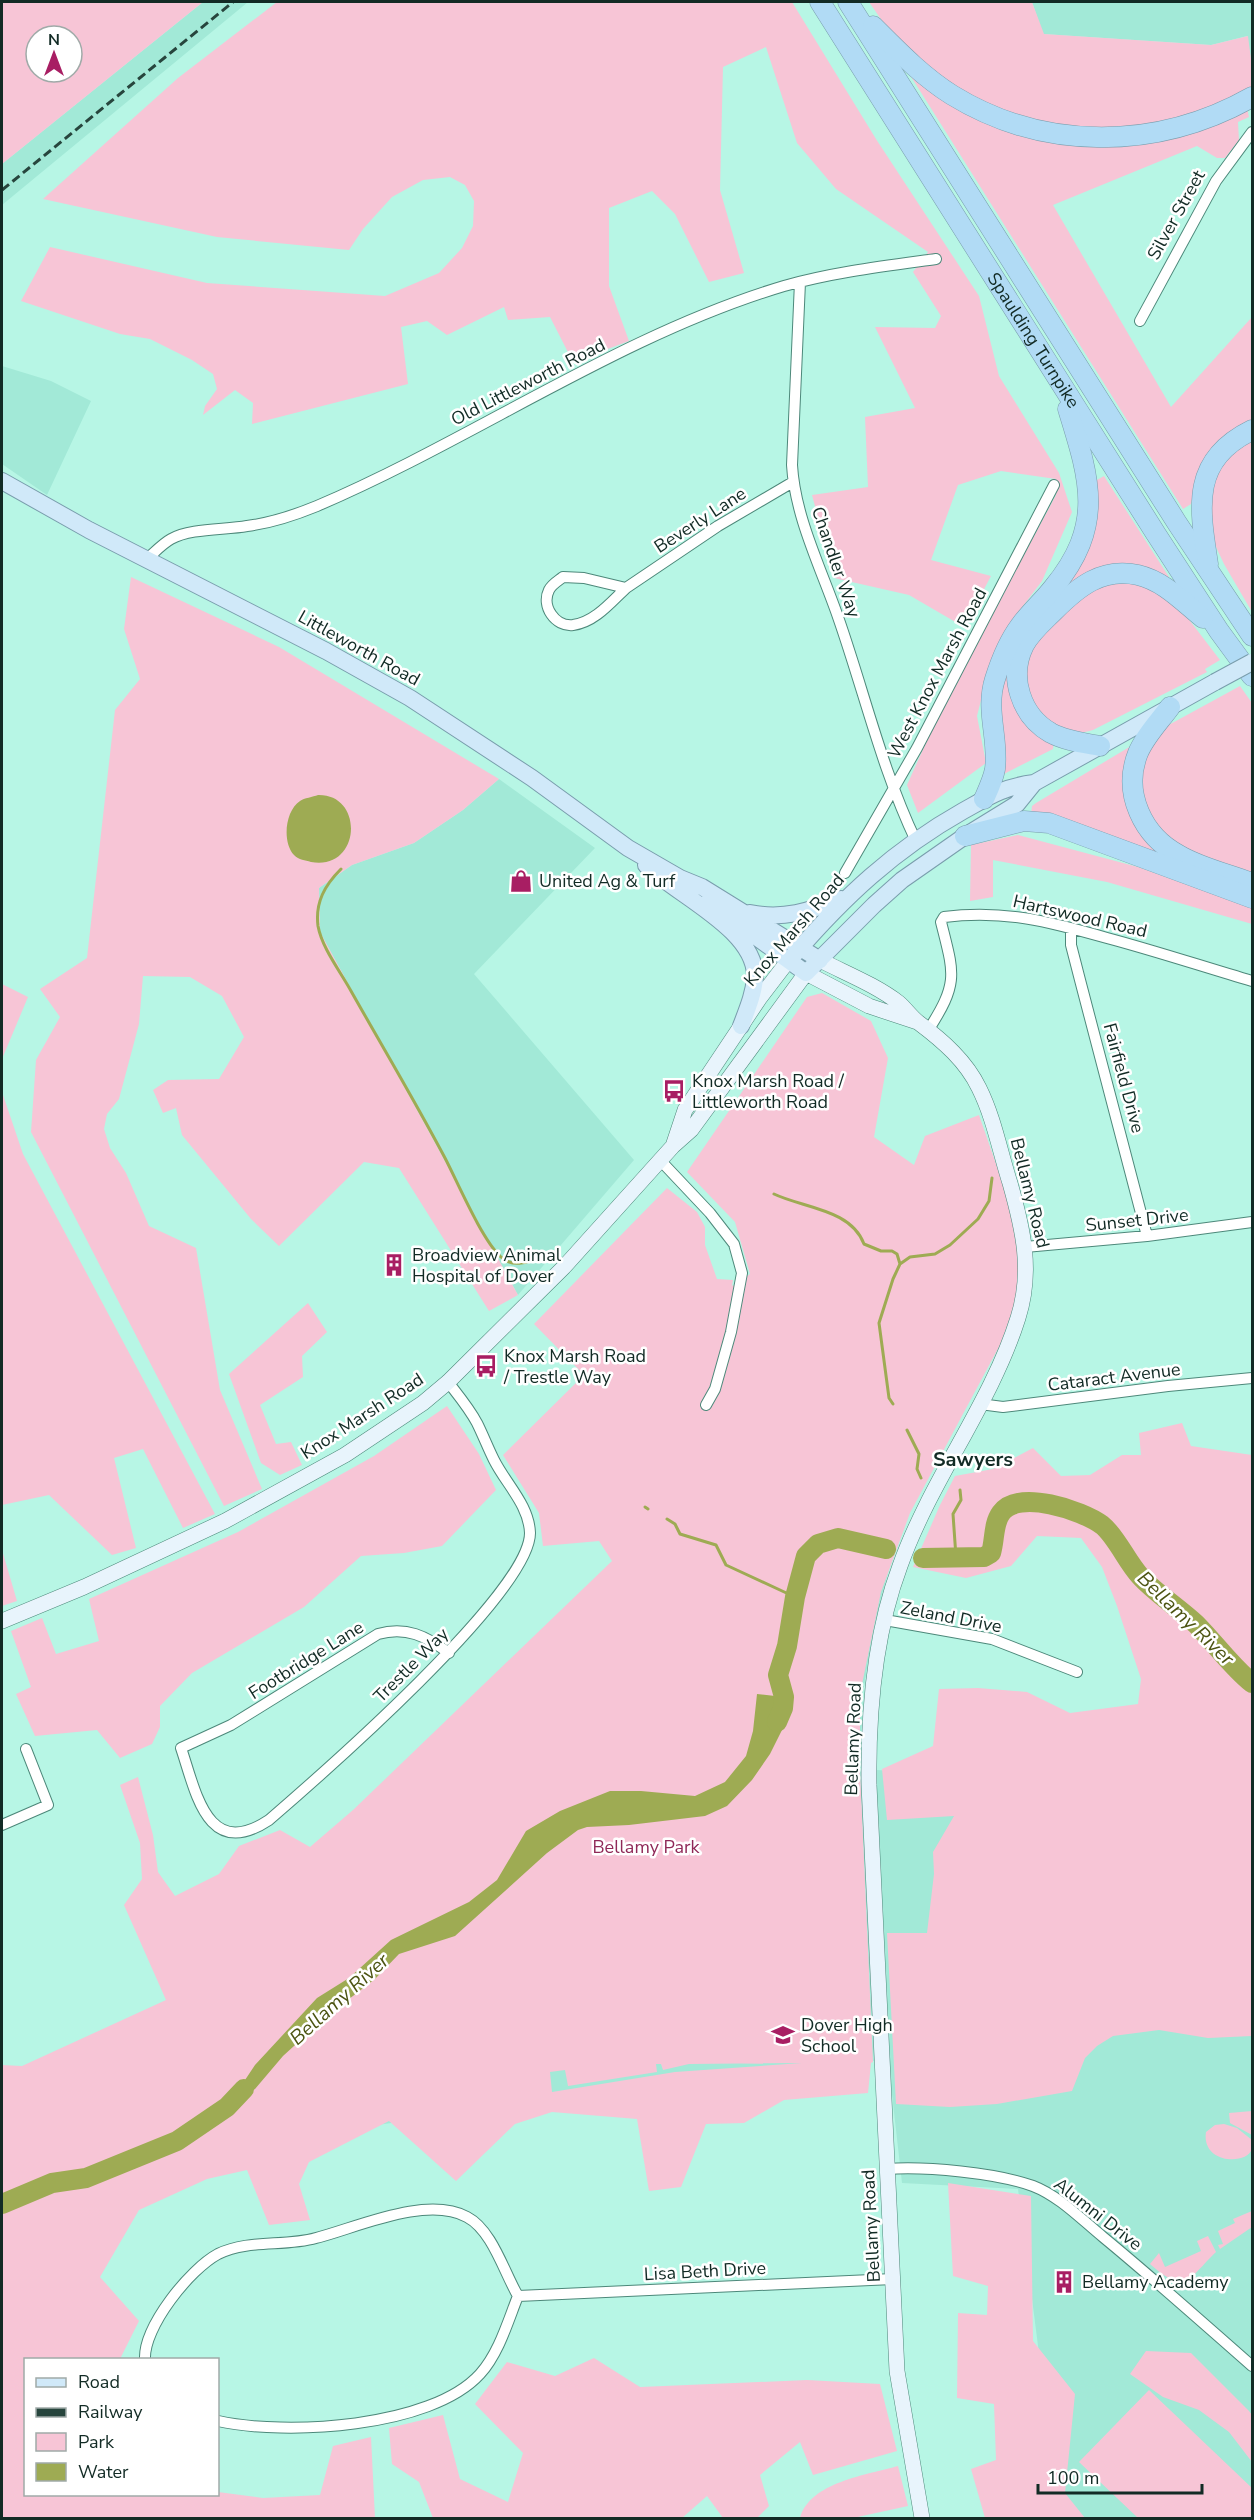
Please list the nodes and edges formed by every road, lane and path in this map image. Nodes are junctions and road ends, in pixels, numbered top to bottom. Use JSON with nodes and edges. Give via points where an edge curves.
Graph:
{"nodes":[{"id":1,"x":820,"y":2,"type":"edge"},
{"id":2,"x":849,"y":2,"type":"edge"},
{"id":3,"x":1252,"y":98,"type":"edge"},
{"id":4,"x":1252,"y":132,"type":"edge"},
{"id":5,"x":936,"y":259,"type":"dead end"},
{"id":6,"x":800,"y":282,"type":"junction"},
{"id":7,"x":1140,"y":321,"type":"dead end"},
{"id":8,"x":1060,"y":384,"type":"junction"},
{"id":9,"x":1252,"y":430,"type":"edge"},
{"id":10,"x":2,"y":481,"type":"edge"},
{"id":11,"x":793,"y":482,"type":"junction"},
{"id":12,"x":1054,"y":485,"type":"dead end"},
{"id":13,"x":147,"y":559,"type":"junction"},
{"id":14,"x":1209,"y":573,"type":"junction"},
{"id":15,"x":626,"y":588,"type":"junction"},
{"id":16,"x":1219,"y":631,"type":"junction"},
{"id":17,"x":1252,"y":636,"type":"edge"},
{"id":18,"x":1252,"y":662,"type":"edge"},
{"id":19,"x":1252,"y":676,"type":"edge"},
{"id":20,"x":1170,"y":707,"type":"junction"},
{"id":21,"x":1100,"y":746,"type":"junction"},
{"id":22,"x":1034,"y":783,"type":"junction"},
{"id":23,"x":895,"y":789,"type":"junction"},
{"id":24,"x":984,"y":799,"type":"junction"},
{"id":25,"x":965,"y":836,"type":"junction"},
{"id":26,"x":916,"y":840,"type":"junction"},
{"id":27,"x":628,"y":848,"type":"junction"},
{"id":28,"x":845,"y":873,"type":"dead end"},
{"id":29,"x":680,"y":878,"type":"junction"},
{"id":30,"x":1252,"y":883,"type":"edge"},
{"id":31,"x":844,"y":898,"type":"junction"},
{"id":32,"x":1252,"y":898,"type":"edge"},
{"id":33,"x":741,"y":911,"type":"junction"},
{"id":34,"x":1071,"y":928,"type":"junction"},
{"id":35,"x":799,"y":948,"type":"junction"},
{"id":36,"x":820,"y":960,"type":"junction"},
{"id":37,"x":788,"y":961,"type":"junction"},
{"id":38,"x":806,"y":973,"type":"junction"},
{"id":39,"x":1252,"y":981,"type":"edge"},
{"id":40,"x":923,"y":1025,"type":"junction"},
{"id":41,"x":741,"y":1026,"type":"junction"},
{"id":42,"x":673,"y":1146,"type":"junction"},
{"id":43,"x":660,"y":1160,"type":"junction"},
{"id":44,"x":1252,"y":1222,"type":"edge"},
{"id":45,"x":1148,"y":1236,"type":"junction"},
{"id":46,"x":1025,"y":1247,"type":"junction"},
{"id":47,"x":1252,"y":1378,"type":"edge"},
{"id":48,"x":448,"y":1382,"type":"junction"},
{"id":49,"x":980,"y":1404,"type":"junction"},
{"id":50,"x":706,"y":1405,"type":"dead end"},
{"id":51,"x":885,"y":1620,"type":"junction"},
{"id":52,"x":2,"y":1621,"type":"edge"},
{"id":53,"x":448,"y":1653,"type":"junction"},
{"id":54,"x":1077,"y":1672,"type":"dead end"},
{"id":55,"x":181,"y":1748,"type":"joint"},
{"id":56,"x":26,"y":1749,"type":"dead end"},
{"id":57,"x":2,"y":1825,"type":"edge"},
{"id":58,"x":887,"y":2169,"type":"junction"},
{"id":59,"x":893,"y":2279,"type":"junction"},
{"id":60,"x":518,"y":2296,"type":"junction"},
{"id":61,"x":145,"y":2358,"type":"edge"},
{"id":62,"x":1252,"y":2366,"type":"edge"},
{"id":63,"x":219,"y":2421,"type":"edge"},
{"id":64,"x":922,"y":2518,"type":"edge"}],
"edges":[{"from":1,"to":8,"type":"highway","name":"Spaulding Turnpike"},
{"from":2,"to":3,"type":"highway","via":[[905,59],[943,88],[991,115],[1033,129],[1076,137],[1137,136],[1197,123]]},
{"from":2,"to":14,"type":"highway","name":"Spaulding Turnpike"},
{"from":4,"to":7,"type":"street","name":"Silver Street","via":[[1216,181]]},
{"from":5,"to":6,"type":"street","name":"Old Littleworth Road"},
{"from":6,"to":11,"type":"street","name":"Chandler Way"},
{"from":6,"to":13,"type":"street","name":"Old Littleworth Road","via":[[630,347],[314,507],[266,523],[181,535]]},
{"from":8,"to":16,"type":"highway","name":"Spaulding Turnpike"},
{"from":8,"to":24,"type":"highway","via":[[1086,465],[1087,521],[1083,539],[1066,571],[1007,645],[994,683],[991,706],[995,768]]},
{"from":9,"to":14,"type":"highway","via":[[1223,449],[1211,465],[1202,490],[1200,517]]},
{"from":10,"to":13,"type":"main road","name":"Littleworth Road"},
{"from":11,"to":15,"type":"street","name":"Beverly Lane","via":[[718,526]]},
{"from":11,"to":23,"type":"street","name":"Chandler Way"},
{"from":12,"to":23,"type":"street","name":"West Knox Marsh Road"},
{"from":13,"to":27,"type":"main road","name":"Littleworth Road","via":[[410,698]]},
{"from":14,"to":17,"type":"highway","name":"Spaulding Turnpike"},
{"from":15,"to":15,"type":"street","name":"Beverly Lane","via":[[585,622],[571,625],[556,621],[550,614],[550,588],[563,577]]},
{"from":16,"to":19,"type":"highway","name":"Spaulding Turnpike"},
{"from":16,"to":21,"type":"highway","via":[[1166,588],[1138,575],[1100,576],[1086,582],[1062,603],[1024,646],[1018,663],[1018,690],[1030,715],[1044,729]]},
{"from":18,"to":20,"type":"main road","name":"Knox Marsh Road","bridge":true},
{"from":20,"to":21,"type":"main road","name":"Knox Marsh Road"},
{"from":20,"to":30,"type":"highway","via":[[1138,754],[1133,787],[1139,814],[1155,838],[1180,856]]},
{"from":21,"to":22,"type":"main road","name":"Knox Marsh Road"},
{"from":22,"to":24,"type":"main road","name":"Knox Marsh Road","via":[[1009,787]]},
{"from":22,"to":25,"type":"main road","name":"Knox Marsh Road","via":[[1017,804]]},
{"from":23,"to":26,"type":"street","name":"Chandler Way"},
{"from":23,"to":28,"type":"street","name":"West Knox Marsh Road"},
{"from":24,"to":26,"type":"main road","name":"Knox Marsh Road"},
{"from":25,"to":32,"type":"highway","via":[[1024,821],[1049,823]]},
{"from":25,"to":36,"type":"main road","name":"Knox Marsh Road","via":[[881,899]]},
{"from":26,"to":31,"type":"main road","name":"Knox Marsh Road"},
{"from":27,"to":29,"type":"main road","name":"Littleworth Road"},
{"from":27,"to":41,"type":"main road","via":[[662,881],[716,918],[746,946],[755,976]]},
{"from":29,"to":33,"type":"main road","name":"Littleworth Road"},
{"from":29,"to":37,"type":"main road","name":"Littleworth Road"},
{"from":31,"to":33,"type":"main road","via":[[790,915],[773,917]]},
{"from":31,"to":35,"type":"main road","name":"Knox Marsh Road"},
{"from":33,"to":35,"type":"main road","name":"Littleworth Road"},
{"from":34,"to":39,"type":"street","name":"Hartswood Road"},
{"from":34,"to":40,"type":"street","name":"Hartswood Road","via":[[1007,914],[944,917],[940,922],[952,979],[945,1004]]},
{"from":34,"to":45,"type":"street","name":"Fairfield Drive","via":[[1071,945]]},
{"from":35,"to":36,"type":"main road","name":"Littleworth Road"},
{"from":35,"to":37,"type":"main road","name":"Knox Marsh Road"},
{"from":36,"to":38,"type":"main road","name":"Knox Marsh Road"},
{"from":36,"to":40,"type":"street","name":"Bellamy Road","via":[[899,1003]]},
{"from":37,"to":38,"type":"main road","name":"Littleworth Road"},
{"from":37,"to":41,"type":"street","name":"Knox Marsh Road"},
{"from":38,"to":40,"type":"street","name":"Bellamy Road","via":[[869,1006]]},
{"from":38,"to":42,"type":"street","name":"Knox Marsh Road","via":[[712,1103]]},
{"from":40,"to":46,"type":"street","name":"Bellamy Road","via":[[957,1056],[984,1099]]},
{"from":41,"to":42,"type":"street","name":"Knox Marsh Road","via":[[685,1110]]},
{"from":42,"to":43,"type":"street","name":"Knox Marsh Road"},
{"from":43,"to":48,"type":"street","name":"Knox Marsh Road","via":[[564,1267]]},
{"from":43,"to":50,"type":"street","via":[[734,1244],[742,1273],[731,1332],[715,1389]]},
{"from":44,"to":45,"type":"street","name":"Sunset Drive"},
{"from":45,"to":46,"type":"street","name":"Sunset Drive"},
{"from":46,"to":49,"type":"street","name":"Bellamy Road","via":[[1028,1268],[1024,1300]]},
{"from":47,"to":49,"type":"street","name":"Cataract Avenue","via":[[1003,1407]]},
{"from":48,"to":52,"type":"street","name":"Knox Marsh Road","via":[[345,1455],[250,1508],[166,1550]]},
{"from":48,"to":53,"type":"street","name":"Trestle Way","via":[[471,1413],[494,1461],[522,1504],[530,1530],[519,1566]]},
{"from":49,"to":51,"type":"street","name":"Bellamy Road","via":[[926,1502],[898,1568]]},
{"from":51,"to":54,"type":"street","name":"Zeland Drive","via":[[992,1639]]},
{"from":51,"to":58,"type":"street","name":"Bellamy Road","via":[[869,1745]]},
{"from":53,"to":55,"type":"street","name":"Footbridge Lane","via":[[413,1632],[378,1634],[246,1716]]},
{"from":53,"to":55,"type":"street","name":"Trestle Way","via":[[269,1820],[246,1832],[224,1831],[204,1814]]},
{"from":56,"to":57,"type":"street","via":[[48,1805]]},
{"from":58,"to":59,"type":"street","name":"Bellamy Road"},
{"from":58,"to":62,"type":"street","name":"Alumni Drive","via":[[986,2175],[1034,2186],[1052,2196],[1135,2264]]},
{"from":59,"to":60,"type":"street","name":"Lisa Beth Drive"},
{"from":59,"to":64,"type":"street","name":"Bellamy Road","via":[[898,2388]]},
{"from":60,"to":61,"type":"street","via":[[485,2233],[466,2216],[442,2211],[390,2215],[316,2238],[243,2246],[218,2254],[194,2272],[162,2314],[144,2350]]},
{"from":60,"to":63,"type":"street","via":[[482,2373],[447,2399],[398,2414],[334,2426],[259,2427]]}]}
